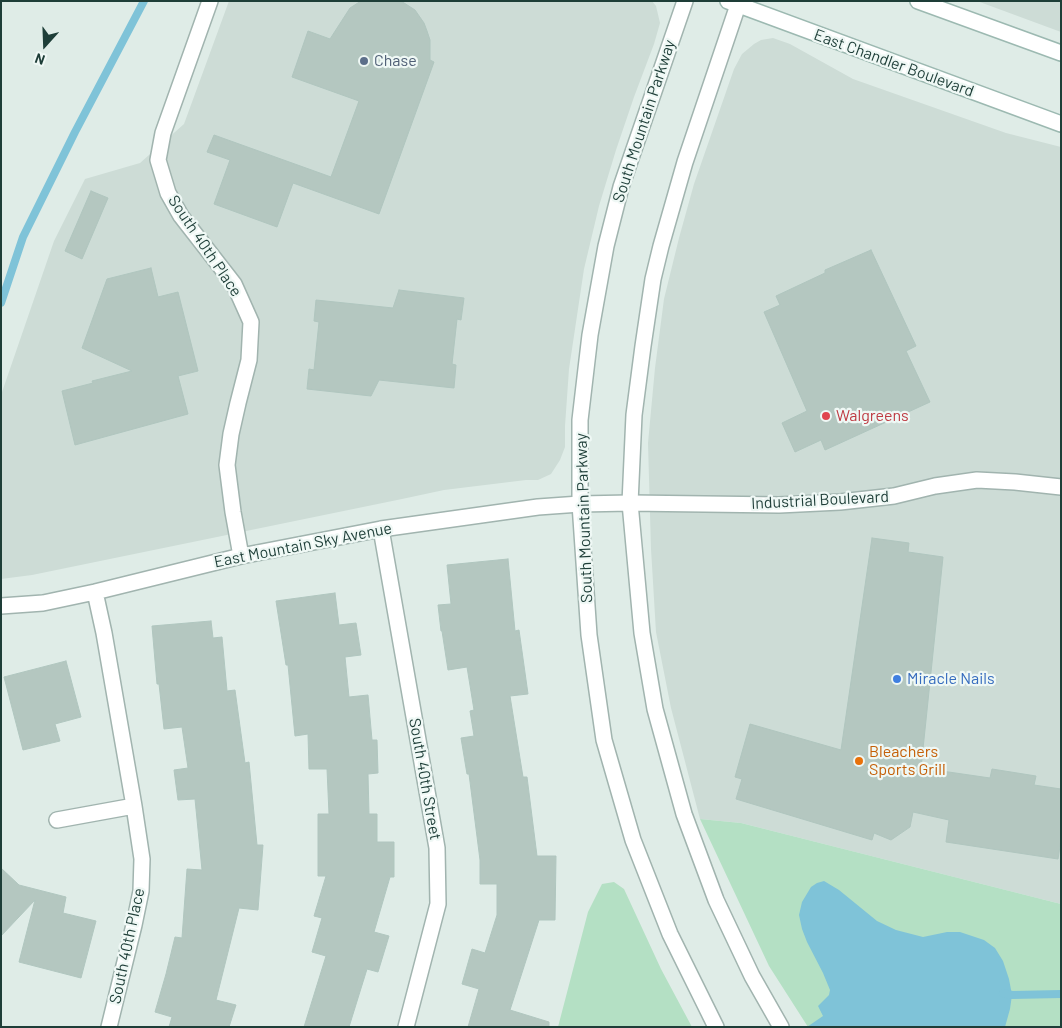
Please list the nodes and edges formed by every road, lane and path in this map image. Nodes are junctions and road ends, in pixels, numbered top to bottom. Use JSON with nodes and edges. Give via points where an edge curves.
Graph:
{"nodes":[{"id":1,"x":210,"y":1,"type":"edge"},
{"id":2,"x":685,"y":1,"type":"edge"},
{"id":3,"x":918,"y":1,"type":"edge"},
{"id":4,"x":735,"y":3,"type":"edge"},
{"id":5,"x":1061,"y":53,"type":"edge"},
{"id":6,"x":1061,"y":124,"type":"edge"},
{"id":7,"x":1061,"y":487,"type":"edge"},
{"id":8,"x":608,"y":503,"type":"joint"},
{"id":9,"x":630,"y":503,"type":"junction"},
{"id":10,"x":580,"y":504,"type":"junction"},
{"id":11,"x":381,"y":529,"type":"junction"},
{"id":12,"x":241,"y":556,"type":"junction"},
{"id":13,"x":95,"y":592,"type":"junction"},
{"id":14,"x":1,"y":606,"type":"edge"},
{"id":15,"x":134,"y":806,"type":"junction"},
{"id":16,"x":58,"y":820,"type":"dead end"},
{"id":17,"x":109,"y":1027,"type":"edge"},
{"id":18,"x":406,"y":1027,"type":"edge"},
{"id":19,"x":716,"y":1027,"type":"edge"},
{"id":20,"x":781,"y":1027,"type":"edge"}],
"edges":[{"from":1,"to":12,"type":"street","name":"South 40th Place","via":[[163,133],[158,160],[168,193],[181,216],[234,284],[250,322],[249,360],[227,465]]},
{"from":2,"to":10,"type":"street","name":"South Mountain Parkway","via":[[626,170],[606,246],[590,335],[580,420]]},
{"from":3,"to":5,"type":"street"},
{"from":4,"to":6,"type":"street","name":"East Chandler Boulevard"},
{"from":4,"to":9,"type":"street","via":[[685,162],[653,279],[634,415]]},
{"from":7,"to":9,"type":"street","name":"Industrial Boulevard","via":[[977,480],[894,496],[840,502],[779,505]]},
{"from":8,"to":9,"type":"street","name":"Industrial Boulevard"},
{"from":8,"to":10,"type":"street","name":"East Mountain Sky Avenue"},
{"from":9,"to":20,"type":"street","via":[[644,643],[655,708],[684,814],[716,900],[752,976]]},
{"from":10,"to":11,"type":"street","name":"East Mountain Sky Avenue"},
{"from":10,"to":19,"type":"street","name":"South Mountain Parkway","via":[[589,635],[604,740],[633,840],[670,934]]},
{"from":11,"to":12,"type":"street","name":"East Mountain Sky Avenue"},
{"from":11,"to":18,"type":"street","name":"South 40th Street","via":[[437,848],[438,904]]},
{"from":12,"to":13,"type":"street","name":"East Mountain Sky Avenue"},
{"from":13,"to":14,"type":"street","name":"East Mountain Sky Avenue","via":[[43,603]]},
{"from":13,"to":15,"type":"street","name":"South 40th Place"},
{"from":15,"to":16,"type":"street"},
{"from":15,"to":17,"type":"street","name":"South 40th Place","via":[[142,859],[141,891]]}]}
